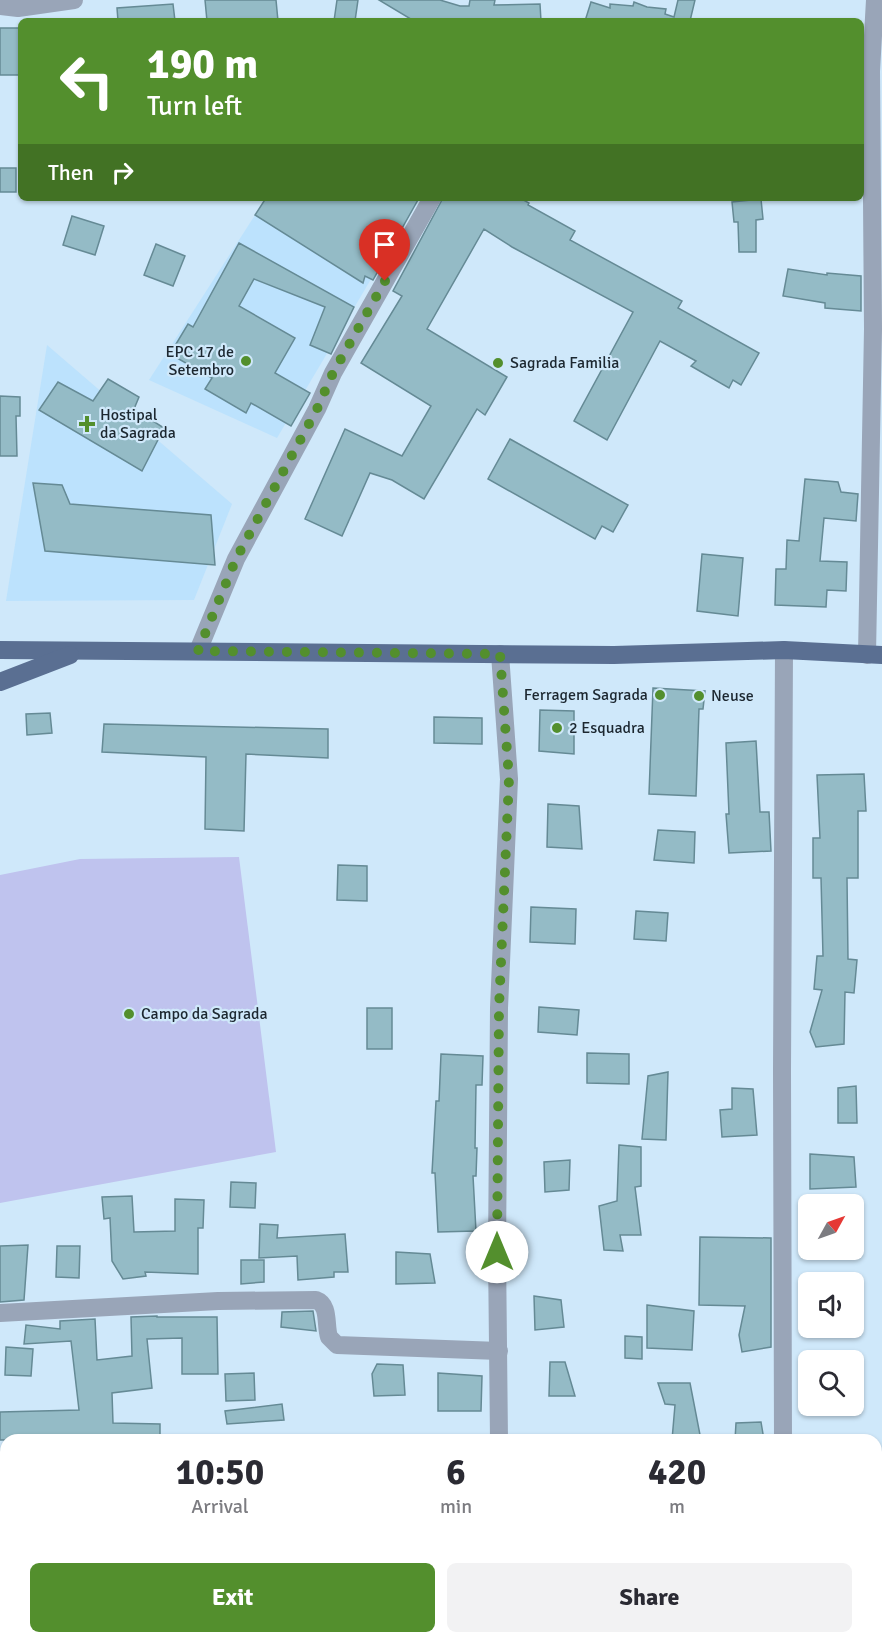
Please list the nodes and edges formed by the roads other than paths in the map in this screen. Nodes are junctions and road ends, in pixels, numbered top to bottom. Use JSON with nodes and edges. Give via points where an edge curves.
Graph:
{"nodes":[{"id":1,"x":74,"y":0,"type":"edge"},
{"id":2,"x":875,"y":0,"type":"edge"},
{"id":3,"x":0,"y":6,"type":"edge"},
{"id":4,"x":876,"y":72,"type":"edge"},
{"id":5,"x":430,"y":201,"type":"edge"},
{"id":6,"x":0,"y":650,"type":"edge"},
{"id":7,"x":784,"y":650,"type":"junction"},
{"id":8,"x":198,"y":651,"type":"junction"},
{"id":9,"x":81,"y":652,"type":"junction"},
{"id":10,"x":500,"y":654,"type":"junction"},
{"id":11,"x":874,"y":655,"type":"edge"},
{"id":12,"x":0,"y":682,"type":"edge"},
{"id":13,"x":0,"y":1313,"type":"edge"},
{"id":14,"x":499,"y":1351,"type":"junction"},
{"id":15,"x":499,"y":1434,"type":"edge"},
{"id":16,"x":783,"y":1434,"type":"edge"}],
"edges":[{"from":1,"to":3,"type":"street","via":[[18,8]]},
{"from":2,"to":4,"type":"street"},
{"from":4,"to":11,"type":"street"},
{"from":5,"to":8,"type":"street","via":[[333,373],[236,559]]},
{"from":6,"to":9,"type":"main road"},
{"from":7,"to":10,"type":"main road"},
{"from":7,"to":11,"type":"main road"},
{"from":7,"to":16,"type":"street"},
{"from":8,"to":9,"type":"main road"},
{"from":8,"to":10,"type":"main road"},
{"from":9,"to":12,"type":"main road"},
{"from":10,"to":14,"type":"street","via":[[509,779],[499,1008]]},
{"from":13,"to":14,"type":"street","via":[[207,1301],[316,1300],[325,1307],[328,1337],[337,1345]]},
{"from":14,"to":15,"type":"street"}]}
